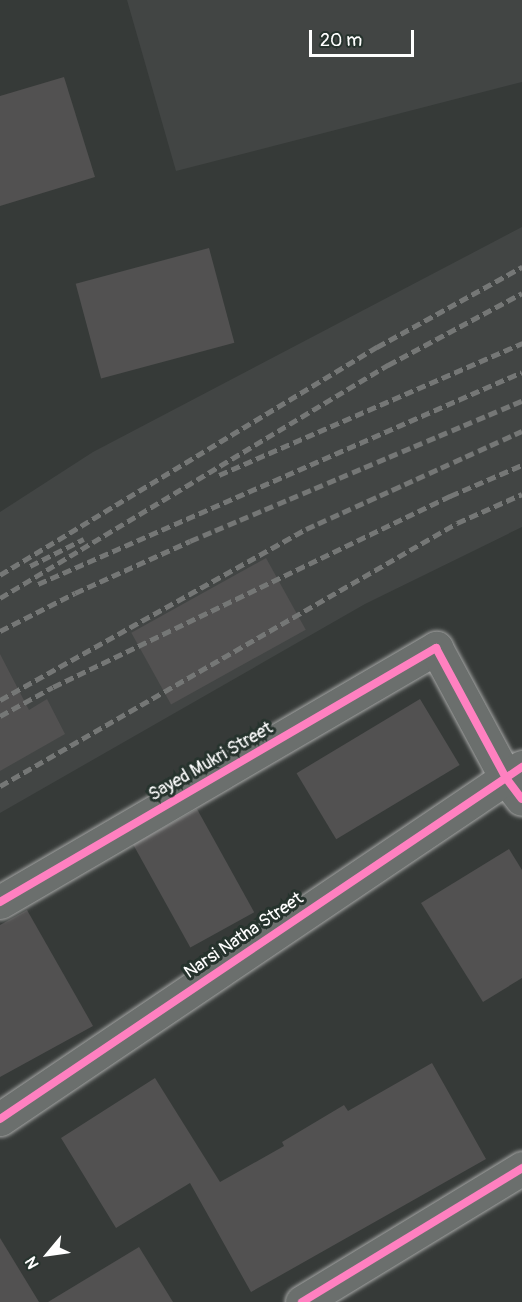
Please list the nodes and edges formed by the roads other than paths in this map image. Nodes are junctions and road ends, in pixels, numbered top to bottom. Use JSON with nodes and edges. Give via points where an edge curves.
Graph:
{"nodes":[{"id":1,"x":516,"y":781,"type":"edge"},
{"id":2,"x":0,"y":902,"type":"edge"},
{"id":3,"x":0,"y":1119,"type":"edge"},
{"id":4,"x":522,"y":1168,"type":"edge"},
{"id":5,"x":302,"y":1302,"type":"edge"}],
"edges":[{"from":1,"to":2,"type":"street","name":"Sayed Mukri Street","via":[[436,648]]},
{"from":1,"to":3,"type":"street","name":"Narsi Natha Street"},
{"from":4,"to":5,"type":"street"}]}
